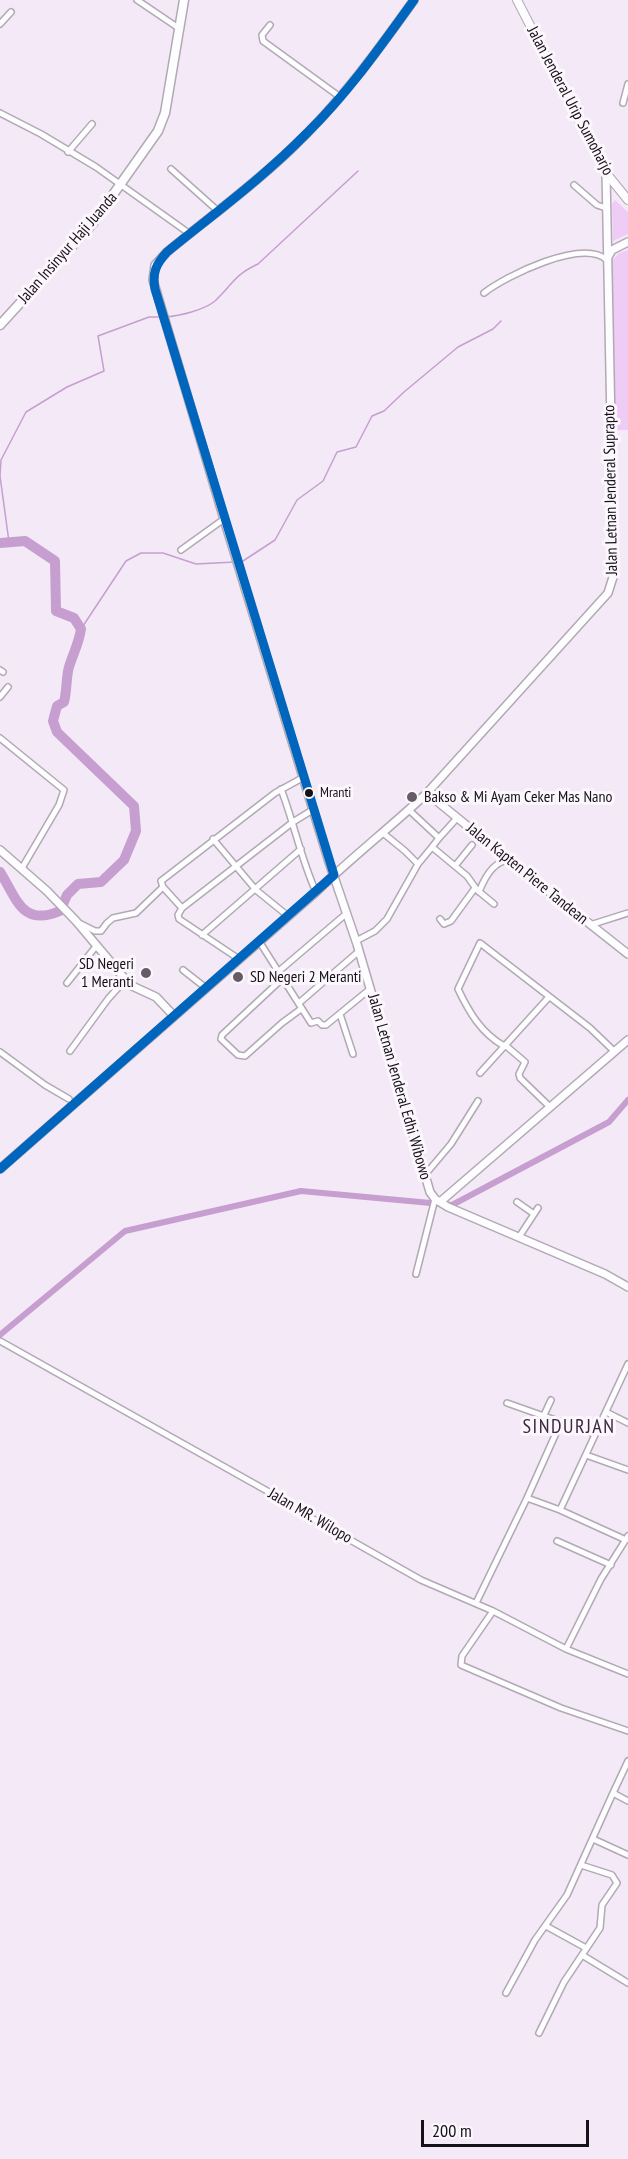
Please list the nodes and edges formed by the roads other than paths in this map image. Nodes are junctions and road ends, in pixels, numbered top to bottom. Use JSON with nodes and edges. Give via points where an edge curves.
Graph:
{"nodes":[{"id":1,"x":137,"y":0,"type":"edge"},
{"id":2,"x":184,"y":0,"type":"edge"},
{"id":3,"x":414,"y":0,"type":"edge"},
{"id":4,"x":517,"y":0,"type":"edge"},
{"id":5,"x":11,"y":12,"type":"dead end"},
{"id":6,"x":0,"y":24,"type":"edge"},
{"id":7,"x":270,"y":24,"type":"dead end"},
{"id":8,"x":180,"y":29,"type":"junction"},
{"id":9,"x":628,"y":84,"type":"edge"},
{"id":10,"x":340,"y":97,"type":"junction"},
{"id":11,"x":623,"y":103,"type":"dead end"},
{"id":12,"x":0,"y":113,"type":"edge"},
{"id":13,"x":92,"y":124,"type":"dead end"},
{"id":14,"x":68,"y":152,"type":"junction"},
{"id":15,"x":171,"y":169,"type":"dead end"},
{"id":16,"x":606,"y":172,"type":"junction"},
{"id":17,"x":122,"y":185,"type":"junction"},
{"id":18,"x":574,"y":185,"type":"dead end"},
{"id":19,"x":628,"y":200,"type":"edge"},
{"id":20,"x":606,"y":208,"type":"junction"},
{"id":21,"x":218,"y":211,"type":"junction"},
{"id":22,"x":190,"y":234,"type":"junction"},
{"id":23,"x":628,"y":242,"type":"edge"},
{"id":24,"x":607,"y":260,"type":"junction"},
{"id":25,"x":484,"y":293,"type":"dead end"},
{"id":26,"x":0,"y":325,"type":"edge"},
{"id":27,"x":224,"y":519,"type":"junction"},
{"id":28,"x":181,"y":550,"type":"dead end"},
{"id":29,"x":8,"y":687,"type":"dead end"},
{"id":30,"x":0,"y":697,"type":"edge"},
{"id":31,"x":0,"y":738,"type":"edge"},
{"id":32,"x":304,"y":777,"type":"junction"},
{"id":33,"x":281,"y":789,"type":"junction"},
{"id":34,"x":427,"y":793,"type":"junction"},
{"id":35,"x":314,"y":809,"type":"junction"},
{"id":36,"x":409,"y":810,"type":"junction"},
{"id":37,"x":457,"y":818,"type":"junction"},
{"id":38,"x":293,"y":822,"type":"junction"},
{"id":39,"x":383,"y":833,"type":"junction"},
{"id":40,"x":439,"y":838,"type":"junction"},
{"id":41,"x":213,"y":839,"type":"junction"},
{"id":42,"x":472,"y":845,"type":"dead end"},
{"id":43,"x":432,"y":848,"type":"junction"},
{"id":44,"x":301,"y":849,"type":"junction"},
{"id":45,"x":0,"y":850,"type":"edge"},
{"id":46,"x":509,"y":860,"type":"junction"},
{"id":47,"x":418,"y":864,"type":"junction"},
{"id":48,"x":236,"y":865,"type":"junction"},
{"id":49,"x":455,"y":866,"type":"junction"},
{"id":50,"x":22,"y":868,"type":"junction"},
{"id":51,"x":334,"y":875,"type":"junction"},
{"id":52,"x":163,"y":887,"type":"junction"},
{"id":53,"x":256,"y":890,"type":"junction"},
{"id":54,"x":477,"y":890,"type":"junction"},
{"id":55,"x":316,"y":892,"type":"junction"},
{"id":56,"x":494,"y":904,"type":"dead end"},
{"id":57,"x":182,"y":908,"type":"junction"},
{"id":58,"x":347,"y":913,"type":"junction"},
{"id":59,"x":628,"y":913,"type":"edge"},
{"id":60,"x":288,"y":916,"type":"junction"},
{"id":61,"x":440,"y":919,"type":"dead end"},
{"id":62,"x":76,"y":921,"type":"junction"},
{"id":63,"x":590,"y":925,"type":"junction"},
{"id":64,"x":202,"y":935,"type":"junction"},
{"id":65,"x":259,"y":941,"type":"junction"},
{"id":66,"x":356,"y":941,"type":"junction"},
{"id":67,"x":97,"y":945,"type":"junction"},
{"id":68,"x":358,"y":952,"type":"junction"},
{"id":69,"x":628,"y":954,"type":"edge"},
{"id":70,"x":239,"y":959,"type":"junction"},
{"id":71,"x":183,"y":970,"type":"dead end"},
{"id":72,"x":279,"y":971,"type":"junction"},
{"id":73,"x":283,"y":978,"type":"junction"},
{"id":74,"x":126,"y":979,"type":"junction"},
{"id":75,"x":67,"y":984,"type":"dead end"},
{"id":76,"x":206,"y":988,"type":"junction"},
{"id":77,"x":370,"y":989,"type":"junction"},
{"id":78,"x":549,"y":997,"type":"junction"},
{"id":79,"x":300,"y":1006,"type":"junction"},
{"id":80,"x":340,"y":1014,"type":"junction"},
{"id":81,"x":174,"y":1016,"type":"junction"},
{"id":82,"x":628,"y":1040,"type":"edge"},
{"id":83,"x":504,"y":1046,"type":"junction"},
{"id":84,"x":70,"y":1051,"type":"dead end"},
{"id":85,"x":0,"y":1052,"type":"edge"},
{"id":86,"x":615,"y":1052,"type":"junction"},
{"id":87,"x":353,"y":1054,"type":"dead end"},
{"id":88,"x":480,"y":1073,"type":"dead end"},
{"id":89,"x":69,"y":1099,"type":"dead end"},
{"id":90,"x":478,"y":1101,"type":"dead end"},
{"id":91,"x":550,"y":1107,"type":"junction"},
{"id":92,"x":0,"y":1169,"type":"edge"},
{"id":93,"x":424,"y":1176,"type":"junction"},
{"id":94,"x":517,"y":1202,"type":"dead end"},
{"id":95,"x":439,"y":1204,"type":"junction"},
{"id":96,"x":538,"y":1208,"type":"dead end"},
{"id":97,"x":534,"y":1214,"type":"junction"},
{"id":98,"x":519,"y":1237,"type":"junction"},
{"id":99,"x":416,"y":1274,"type":"dead end"},
{"id":100,"x":628,"y":1287,"type":"edge"},
{"id":101,"x":0,"y":1341,"type":"edge"},
{"id":102,"x":628,"y":1364,"type":"edge"},
{"id":103,"x":552,"y":1400,"type":"dead end"},
{"id":104,"x":507,"y":1403,"type":"dead end"},
{"id":105,"x":606,"y":1413,"type":"junction"},
{"id":106,"x":544,"y":1416,"type":"junction"},
{"id":107,"x":561,"y":1422,"type":"junction"},
{"id":108,"x":628,"y":1423,"type":"edge"},
{"id":109,"x":595,"y":1434,"type":"junction"},
{"id":110,"x":586,"y":1455,"type":"junction"},
{"id":111,"x":628,"y":1470,"type":"edge"},
{"id":112,"x":527,"y":1498,"type":"junction"},
{"id":113,"x":560,"y":1510,"type":"junction"},
{"id":114,"x":627,"y":1538,"type":"edge"},
{"id":115,"x":557,"y":1541,"type":"dead end"},
{"id":116,"x":611,"y":1565,"type":"junction"},
{"id":117,"x":476,"y":1603,"type":"junction"},
{"id":118,"x":493,"y":1611,"type":"junction"},
{"id":119,"x":566,"y":1649,"type":"junction"},
{"id":120,"x":628,"y":1674,"type":"edge"},
{"id":121,"x":628,"y":1731,"type":"edge"},
{"id":122,"x":628,"y":1761,"type":"edge"},
{"id":123,"x":613,"y":1793,"type":"junction"},
{"id":124,"x":628,"y":1801,"type":"edge"},
{"id":125,"x":593,"y":1839,"type":"junction"},
{"id":126,"x":628,"y":1855,"type":"edge"},
{"id":127,"x":581,"y":1865,"type":"junction"},
{"id":128,"x":546,"y":1926,"type":"junction"},
{"id":129,"x":586,"y":1948,"type":"junction"},
{"id":130,"x":582,"y":1955,"type":"junction"},
{"id":131,"x":628,"y":1983,"type":"edge"},
{"id":132,"x":506,"y":1993,"type":"dead end"},
{"id":133,"x":538,"y":2033,"type":"dead end"}],
"edges":[{"from":1,"to":8,"type":"street"},
{"from":2,"to":8,"type":"main road","name":"Jalan Insinyur Haji Juanda"},
{"from":3,"to":10,"type":"street"},
{"from":4,"to":16,"type":"main road","name":"Jalan Jenderal Urip Sumoharjo"},
{"from":5,"to":6,"type":"street"},
{"from":7,"to":10,"type":"street","via":[[262,35],[263,41]]},
{"from":8,"to":17,"type":"main road","name":"Jalan Insinyur Haji Juanda","via":[[164,117]]},
{"from":9,"to":11,"type":"street"},
{"from":10,"to":21,"type":"street","via":[[280,160]]},
{"from":12,"to":14,"type":"street"},
{"from":13,"to":14,"type":"street"},
{"from":14,"to":17,"type":"street"},
{"from":15,"to":21,"type":"street"},
{"from":16,"to":19,"type":"main road","name":"Jalan Jenderal Urip Sumoharjo"},
{"from":16,"to":20,"type":"street","name":"Jalan Letnan Jenderal Suprapto"},
{"from":17,"to":22,"type":"street"},
{"from":17,"to":26,"type":"main road","name":"Jalan Insinyur Haji Juanda","via":[[93,223]]},
{"from":18,"to":20,"type":"street","via":[[597,206]]},
{"from":20,"to":24,"type":"street","name":"Jalan Letnan Jenderal Suprapto"},
{"from":21,"to":22,"type":"street"},
{"from":22,"to":27,"type":"street","name":"Jalan Letnan Jenderal Edhi Wibowo","via":[[153,269],[153,280]]},
{"from":23,"to":24,"type":"street","via":[[612,250]]},
{"from":24,"to":25,"type":"street","via":[[576,253],[558,257],[520,272]]},
{"from":24,"to":34,"type":"street","name":"Jalan Letnan Jenderal Suprapto","via":[[614,562],[611,587]]},
{"from":27,"to":28,"type":"street"},
{"from":27,"to":32,"type":"street","name":"Jalan Letnan Jenderal Edhi Wibowo"},
{"from":29,"to":30,"type":"street"},
{"from":31,"to":50,"type":"street","via":[[64,790]]},
{"from":32,"to":33,"type":"street"},
{"from":32,"to":35,"type":"street","name":"Jalan Letnan Jenderal Edhi Wibowo"},
{"from":33,"to":38,"type":"street"},
{"from":33,"to":41,"type":"street"},
{"from":34,"to":36,"type":"street","name":"Jalan Letnan Jenderal Suprapto"},
{"from":34,"to":37,"type":"street","name":"Jalan Kapten Piere Tandean"},
{"from":35,"to":38,"type":"street"},
{"from":35,"to":51,"type":"street","name":"Jalan Letnan Jenderal Edhi Wibowo"},
{"from":36,"to":39,"type":"street","name":"Jalan Letnan Jenderal Suprapto"},
{"from":36,"to":40,"type":"street"},
{"from":37,"to":40,"type":"street"},
{"from":37,"to":46,"type":"street","name":"Jalan Kapten Piere Tandean"},
{"from":38,"to":44,"type":"street"},
{"from":38,"to":48,"type":"street"},
{"from":39,"to":47,"type":"street"},
{"from":39,"to":51,"type":"street","name":"Jalan Letnan Jenderal Suprapto"},
{"from":40,"to":43,"type":"street"},
{"from":41,"to":48,"type":"street"},
{"from":41,"to":52,"type":"street","via":[[164,877]]},
{"from":42,"to":49,"type":"street"},
{"from":43,"to":47,"type":"street"},
{"from":43,"to":49,"type":"street"},
{"from":44,"to":53,"type":"street"},
{"from":44,"to":55,"type":"street"},
{"from":45,"to":50,"type":"street"},
{"from":46,"to":54,"type":"street","via":[[487,874]]},
{"from":46,"to":63,"type":"street","name":"Jalan Kapten Piere Tandean"},
{"from":47,"to":66,"type":"street","via":[[387,918],[375,931]]},
{"from":48,"to":53,"type":"street"},
{"from":48,"to":57,"type":"street"},
{"from":49,"to":54,"type":"street"},
{"from":50,"to":62,"type":"street"},
{"from":51,"to":55,"type":"street","name":"Jalan Letnan Jenderal Suprapto"},
{"from":51,"to":58,"type":"street","name":"Jalan Letnan Jenderal Edhi Wibowo"},
{"from":52,"to":57,"type":"street"},
{"from":52,"to":62,"type":"street","via":[[136,913],[113,918],[101,931]]},
{"from":53,"to":60,"type":"street"},
{"from":53,"to":64,"type":"street"},
{"from":54,"to":56,"type":"street"},
{"from":54,"to":61,"type":"street","via":[[451,921],[444,924]]},
{"from":55,"to":60,"type":"street","name":"Jalan Letnan Jenderal Suprapto"},
{"from":57,"to":64,"type":"street","via":[[178,918]]},
{"from":58,"to":66,"type":"street","name":"Jalan Letnan Jenderal Edhi Wibowo"},
{"from":58,"to":72,"type":"street"},
{"from":59,"to":63,"type":"street"},
{"from":60,"to":65,"type":"street","name":"Jalan Letnan Jenderal Suprapto"},
{"from":62,"to":67,"type":"street"},
{"from":63,"to":69,"type":"street","name":"Jalan Kapten Piere Tandean"},
{"from":64,"to":70,"type":"street"},
{"from":65,"to":70,"type":"street","name":"Jalan Letnan Jenderal Suprapto"},
{"from":65,"to":72,"type":"street"},
{"from":66,"to":68,"type":"street","name":"Jalan Letnan Jenderal Edhi Wibowo"},
{"from":67,"to":74,"type":"street"},
{"from":67,"to":75,"type":"street"},
{"from":68,"to":77,"type":"street","name":"Jalan Letnan Jenderal Edhi Wibowo"},
{"from":68,"to":79,"type":"street"},
{"from":70,"to":76,"type":"street","name":"Jalan Letnan Jenderal Suprapto"},
{"from":71,"to":76,"type":"street"},
{"from":72,"to":73,"type":"street"},
{"from":73,"to":79,"type":"street"},
{"from":73,"to":79,"type":"street","via":[[221,1039],[238,1055],[245,1056]]},
{"from":74,"to":81,"type":"street","via":[[161,1001]]},
{"from":74,"to":84,"type":"street"},
{"from":76,"to":81,"type":"street","name":"Jalan Letnan Jenderal Suprapto"},
{"from":77,"to":80,"type":"street"},
{"from":77,"to":93,"type":"street","name":"Jalan Letnan Jenderal Edhi Wibowo"},
{"from":78,"to":83,"type":"street"},
{"from":78,"to":83,"type":"street","via":[[480,943],[458,989],[477,1023]]},
{"from":78,"to":86,"type":"street"},
{"from":79,"to":80,"type":"street","via":[[309,1022],[319,1021],[324,1026]]},
{"from":80,"to":87,"type":"street"},
{"from":81,"to":92,"type":"street","name":"Jalan Letnan Jenderal Suprapto"},
{"from":82,"to":86,"type":"street"},
{"from":83,"to":88,"type":"street"},
{"from":83,"to":91,"type":"street","via":[[525,1062],[520,1078]]},
{"from":85,"to":89,"type":"street"},
{"from":86,"to":91,"type":"street"},
{"from":90,"to":93,"type":"street","via":[[447,1150]]},
{"from":91,"to":95,"type":"street"},
{"from":93,"to":95,"type":"street","name":"Jalan Letnan Jenderal Edhi Wibowo"},
{"from":94,"to":97,"type":"street"},
{"from":95,"to":98,"type":"street"},
{"from":95,"to":99,"type":"street"},
{"from":96,"to":97,"type":"street"},
{"from":97,"to":98,"type":"street"},
{"from":98,"to":100,"type":"street"},
{"from":101,"to":117,"type":"street","name":"Jalan MR. Wilopo","via":[[421,1580]]},
{"from":102,"to":105,"type":"street"},
{"from":103,"to":106,"type":"street"},
{"from":104,"to":106,"type":"street"},
{"from":105,"to":108,"type":"street"},
{"from":105,"to":109,"type":"street"},
{"from":106,"to":107,"type":"street"},
{"from":107,"to":109,"type":"street"},
{"from":107,"to":112,"type":"street"},
{"from":109,"to":110,"type":"street"},
{"from":110,"to":111,"type":"street"},
{"from":110,"to":113,"type":"street"},
{"from":112,"to":113,"type":"street"},
{"from":112,"to":117,"type":"street"},
{"from":113,"to":114,"type":"street"},
{"from":114,"to":116,"type":"street"},
{"from":115,"to":116,"type":"street"},
{"from":116,"to":119,"type":"street"},
{"from":117,"to":118,"type":"street","name":"Jalan MR. Wilopo"},
{"from":118,"to":119,"type":"street","name":"Jalan MR. Wilopo"},
{"from":118,"to":121,"type":"street","via":[[462,1656],[461,1665],[561,1708]]},
{"from":119,"to":120,"type":"street","name":"Jalan MR. Wilopo"},
{"from":122,"to":123,"type":"street"},
{"from":123,"to":124,"type":"street"},
{"from":123,"to":125,"type":"street"},
{"from":125,"to":126,"type":"street"},
{"from":125,"to":127,"type":"street"},
{"from":127,"to":128,"type":"street"},
{"from":127,"to":129,"type":"street","via":[[612,1875],[617,1882],[602,1905],[600,1928]]},
{"from":128,"to":129,"type":"street"},
{"from":128,"to":132,"type":"street"},
{"from":129,"to":130,"type":"street"},
{"from":130,"to":131,"type":"street"},
{"from":130,"to":133,"type":"street"}]}
